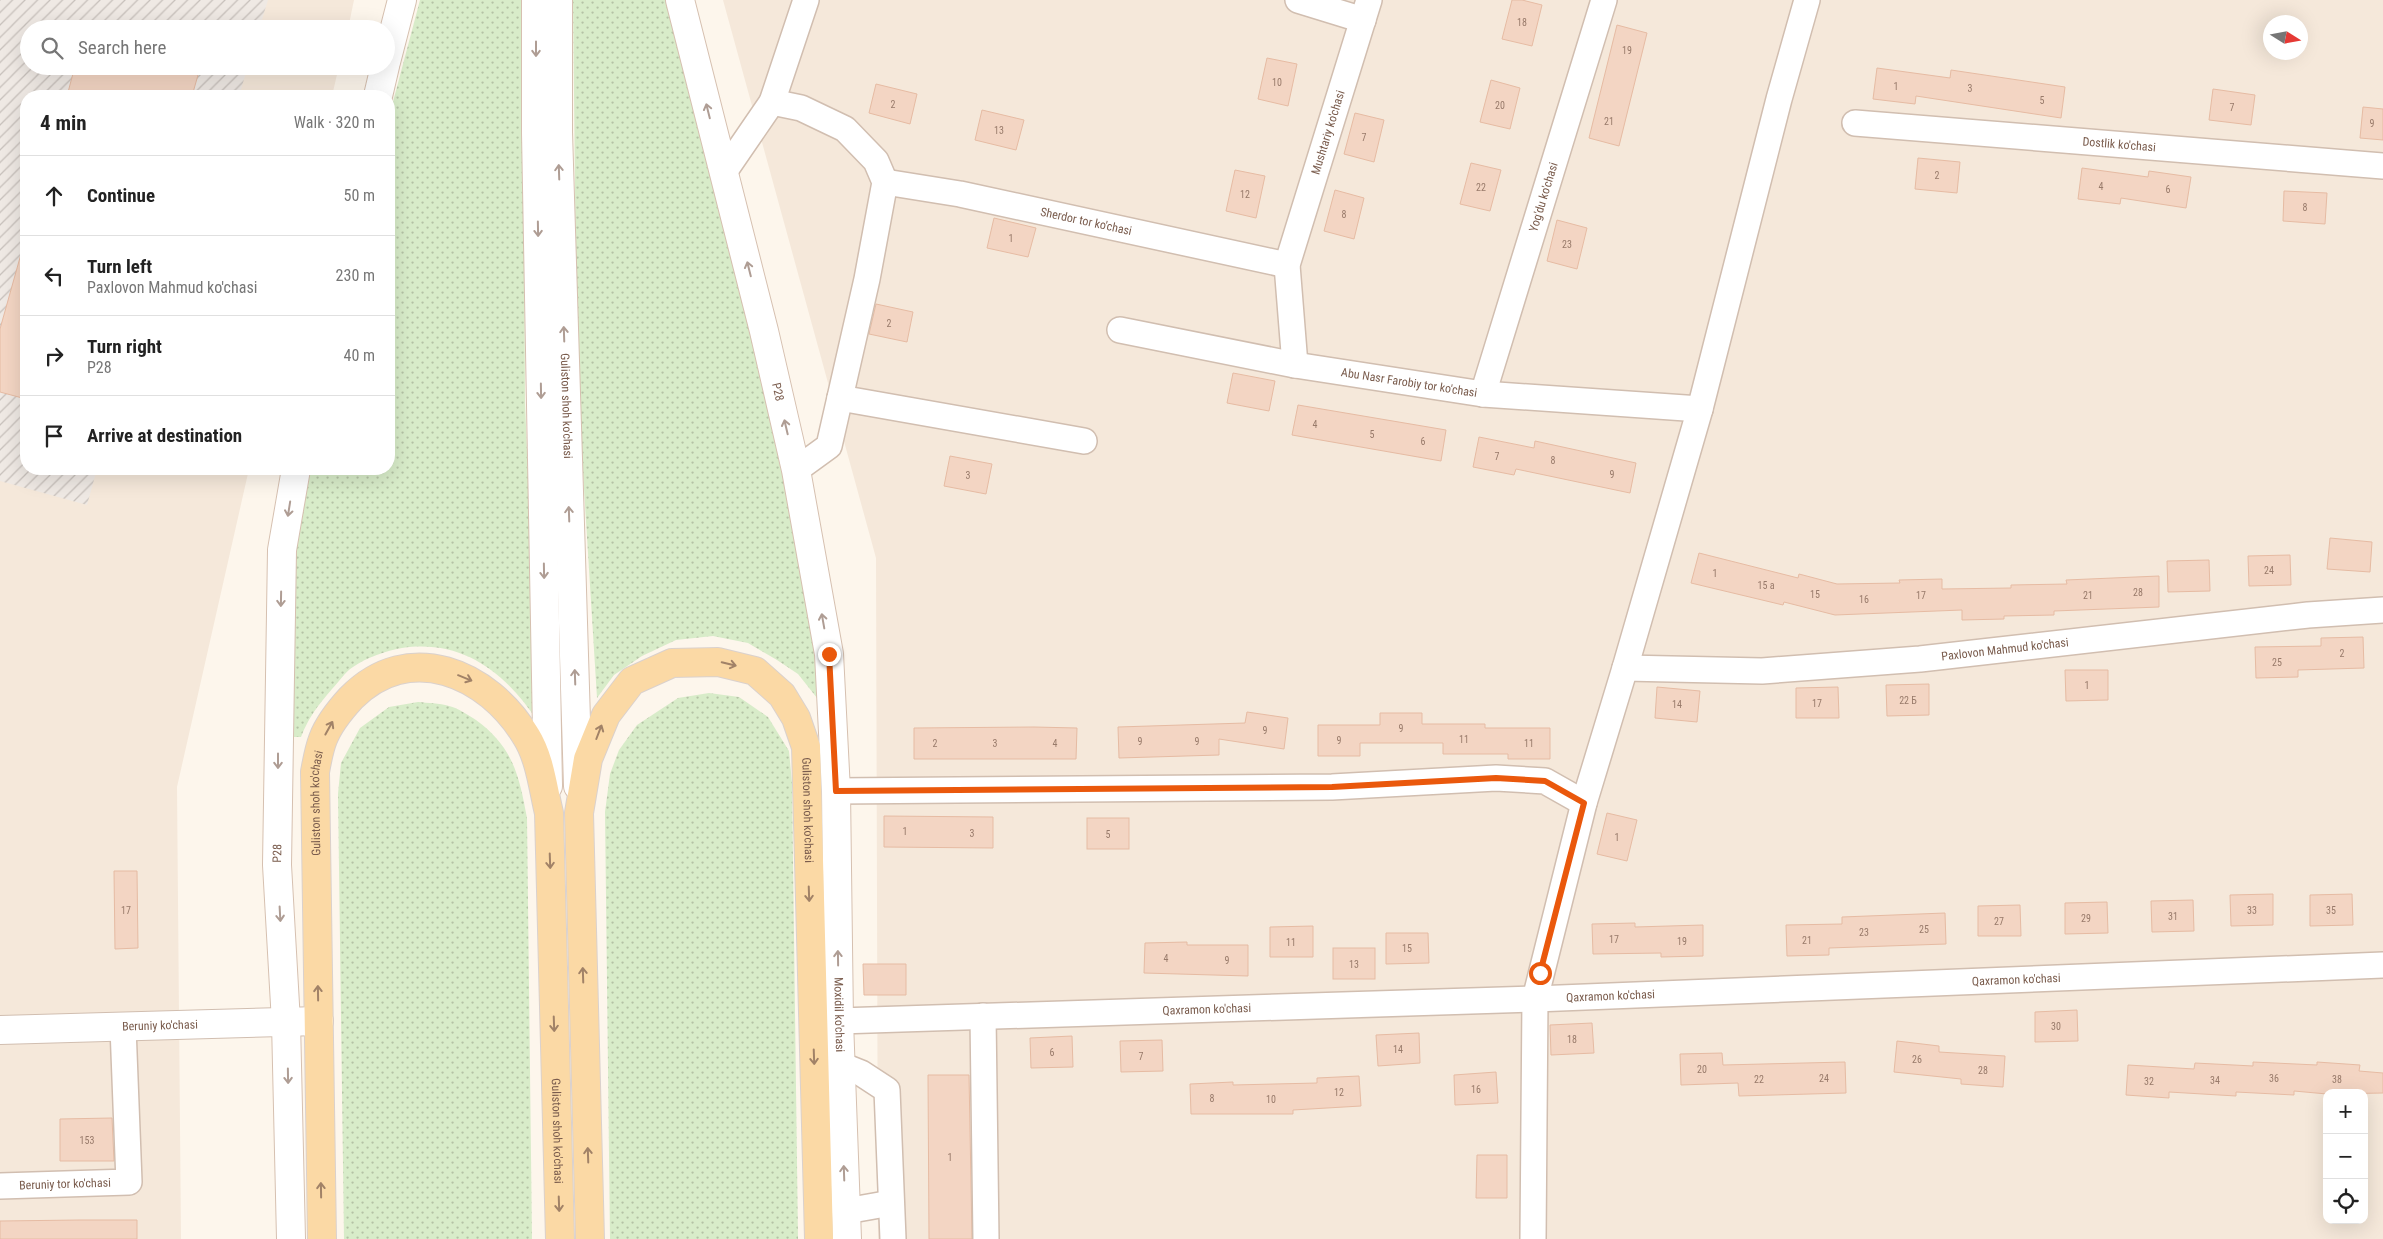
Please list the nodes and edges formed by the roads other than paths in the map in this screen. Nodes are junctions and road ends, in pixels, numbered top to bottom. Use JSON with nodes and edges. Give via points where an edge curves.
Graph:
{"nodes":[{"id":1,"x":402,"y":0,"type":"edge"},
{"id":2,"x":536,"y":0,"type":"edge"},
{"id":3,"x":558,"y":0,"type":"edge"},
{"id":4,"x":680,"y":0,"type":"edge"},
{"id":5,"x":806,"y":0,"type":"edge"},
{"id":6,"x":1298,"y":0,"type":"edge"},
{"id":7,"x":1604,"y":0,"type":"edge"},
{"id":8,"x":1807,"y":0,"type":"edge"},
{"id":9,"x":1366,"y":10,"type":"edge"},
{"id":10,"x":395,"y":27,"type":"edge"},
{"id":11,"x":383,"y":75,"type":"edge"},
{"id":12,"x":379,"y":90,"type":"edge"},
{"id":13,"x":772,"y":102,"type":"junction"},
{"id":14,"x":1856,"y":123,"type":"dead end"},
{"id":15,"x":2383,"y":166,"type":"edge"},
{"id":16,"x":724,"y":172,"type":"junction"},
{"id":17,"x":885,"y":182,"type":"junction"},
{"id":18,"x":1287,"y":265,"type":"junction"},
{"id":19,"x":1120,"y":330,"type":"dead end"},
{"id":20,"x":1295,"y":365,"type":"junction"},
{"id":21,"x":1483,"y":394,"type":"junction"},
{"id":22,"x":840,"y":398,"type":"junction"},
{"id":23,"x":1700,"y":409,"type":"junction"},
{"id":24,"x":1084,"y":441,"type":"dead end"},
{"id":25,"x":796,"y":470,"type":"junction"},
{"id":26,"x":295,"y":475,"type":"edge"},
{"id":27,"x":2383,"y":610,"type":"edge"},
{"id":28,"x":1625,"y":668,"type":"junction"},
{"id":29,"x":836,"y":791,"type":"junction"},
{"id":30,"x":1584,"y":803,"type":"junction"},
{"id":31,"x":549,"y":813,"type":"junction"},
{"id":32,"x":579,"y":813,"type":"junction"},
{"id":33,"x":2383,"y":965,"type":"edge"},
{"id":34,"x":1535,"y":999,"type":"junction"},
{"id":35,"x":983,"y":1016,"type":"junction"},
{"id":36,"x":319,"y":1021,"type":"junction"},
{"id":37,"x":839,"y":1021,"type":"junction"},
{"id":38,"x":286,"y":1022,"type":"junction"},
{"id":39,"x":123,"y":1027,"type":"junction"},
{"id":40,"x":0,"y":1030,"type":"edge"},
{"id":41,"x":841,"y":1065,"type":"junction"},
{"id":42,"x":0,"y":1186,"type":"edge"},
{"id":43,"x":891,"y":1203,"type":"junction"},
{"id":44,"x":846,"y":1211,"type":"junction"},
{"id":45,"x":291,"y":1239,"type":"edge"},
{"id":46,"x":322,"y":1239,"type":"edge"},
{"id":47,"x":560,"y":1239,"type":"edge"},
{"id":48,"x":590,"y":1239,"type":"edge"},
{"id":49,"x":819,"y":1239,"type":"edge"},
{"id":50,"x":847,"y":1239,"type":"edge"},
{"id":51,"x":893,"y":1239,"type":"edge"},
{"id":52,"x":986,"y":1239,"type":"edge"},
{"id":53,"x":1533,"y":1239,"type":"edge"}],
"edges":[{"from":1,"to":10,"type":"main road"},
{"from":2,"to":31,"type":"main road","name":"Guliston shoh ko'chasi","one_way":true},
{"from":32,"to":3,"type":"main road","name":"Guliston shoh ko'chasi","one_way":true,"via":[[558,152]]},
{"from":16,"to":4,"type":"main road","name":"Р28","one_way":true},
{"from":5,"to":13,"type":"street"},
{"from":6,"to":9,"type":"street"},
{"from":7,"to":21,"type":"street","name":"Yog'du ko'chasi"},
{"from":8,"to":23,"type":"street"},
{"from":9,"to":18,"type":"street","name":"Mushtariy ko'chasi"},
{"from":11,"to":12,"type":"main road"},
{"from":13,"to":16,"type":"street"},
{"from":13,"to":17,"type":"street","via":[[802,108],[845,129],[876,161]]},
{"from":14,"to":15,"type":"street","name":"Dostlik ko'chasi"},
{"from":25,"to":16,"type":"main road","name":"Р28","one_way":true},
{"from":17,"to":18,"type":"street","name":"Sherdor tor ko'chasi","via":[[960,194]]},
{"from":17,"to":22,"type":"street"},
{"from":18,"to":20,"type":"street"},
{"from":19,"to":20,"type":"street","name":"Abu Nasr Farobiy tor ko'chasi"},
{"from":20,"to":21,"type":"street","name":"Abu Nasr Farobiy tor ko'chasi"},
{"from":21,"to":23,"type":"street","name":"Abu Nasr Farobiy tor ko'chasi"},
{"from":22,"to":24,"type":"street"},
{"from":22,"to":25,"type":"street","via":[[830,446]]},
{"from":23,"to":28,"type":"street"},
{"from":29,"to":25,"type":"main road","name":"Р28","one_way":true,"via":[[829,654]]},
{"from":26,"to":38,"type":"main road","name":"Р28","one_way":true,"via":[[282,550],[278,734],[277,865]]},
{"from":27,"to":28,"type":"street","name":"Paxlovon Mahmud ko'chasi","via":[[2308,615],[1920,659],[1762,671]]},
{"from":28,"to":30,"type":"street"},
{"from":29,"to":30,"type":"street","via":[[1332,787],[1496,778],[1545,781]]},
{"from":37,"to":29,"type":"main road","name":"Moxidil ko'chasi","one_way":true},
{"from":30,"to":34,"type":"street"},
{"from":36,"to":31,"type":"main road","name":"Guliston shoh ko'chasi","one_way":true,"via":[[315,772],[323,738],[334,718],[364,685],[392,671],[418,667],[449,672],[473,681],[501,705],[526,737],[540,773]]},
{"from":31,"to":47,"type":"main road","name":"Guliston shoh ko'chasi","one_way":true},
{"from":48,"to":32,"type":"main road","name":"Guliston shoh ko'chasi","one_way":true},
{"from":32,"to":49,"type":"main road","name":"Guliston shoh ko'chasi","one_way":true,"via":[[588,759],[606,715],[632,681],[672,663],[718,662],[755,671],[782,695],[796,718],[806,747]]},
{"from":33,"to":34,"type":"street","name":"Qaxramon ko'chasi"},
{"from":34,"to":35,"type":"street","name":"Qaxramon ko'chasi"},
{"from":34,"to":53,"type":"street"},
{"from":35,"to":37,"type":"street","name":"Qaxramon ko'chasi"},
{"from":35,"to":52,"type":"street"},
{"from":36,"to":38,"type":"main road","name":"Beruniy ko'chasi"},
{"from":46,"to":36,"type":"main road","name":"Guliston shoh ko'chasi","one_way":true},
{"from":37,"to":41,"type":"main road","name":"Moxidil ko'chasi"},
{"from":38,"to":39,"type":"main road","name":"Beruniy ko'chasi"},
{"from":38,"to":45,"type":"main road","name":"Р28","one_way":true},
{"from":39,"to":40,"type":"main road","name":"Beruniy ko'chasi"},
{"from":39,"to":42,"type":"street","name":"Beruniy tor ko'chasi","via":[[129,1182]]},
{"from":41,"to":43,"type":"street","via":[[862,1073],[886,1090]]},
{"from":44,"to":41,"type":"main road","name":"Moxidil ko'chasi","one_way":true},
{"from":43,"to":44,"type":"street"},
{"from":43,"to":51,"type":"street"},
{"from":44,"to":50,"type":"main road","name":"Moxidil ko'chasi"}]}
